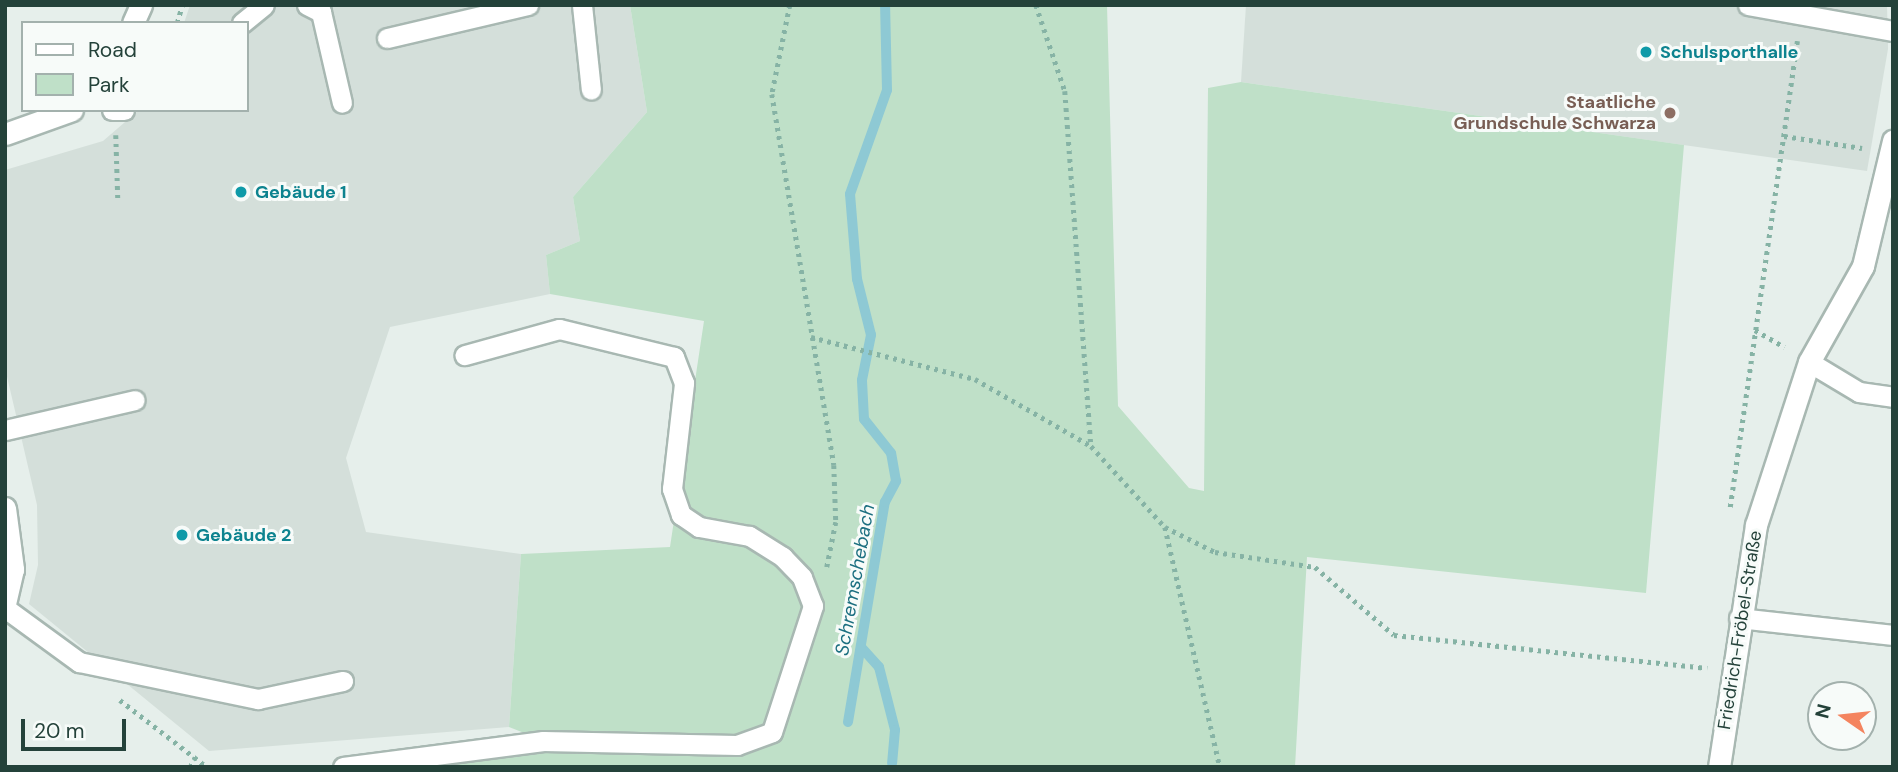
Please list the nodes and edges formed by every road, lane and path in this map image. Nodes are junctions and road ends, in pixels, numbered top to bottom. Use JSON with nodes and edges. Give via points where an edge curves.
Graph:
{"nodes":[{"id":1,"x":264,"y":5,"type":"edge"},
{"id":2,"x":307,"y":5,"type":"edge"},
{"id":3,"x":528,"y":5,"type":"edge"},
{"id":4,"x":582,"y":5,"type":"edge"},
{"id":5,"x":790,"y":5,"type":"edge"},
{"id":6,"x":1036,"y":5,"type":"edge"},
{"id":7,"x":1748,"y":5,"type":"edge"},
{"id":8,"x":1801,"y":15,"type":"junction"},
{"id":9,"x":245,"y":21,"type":"edge"},
{"id":10,"x":1893,"y":32,"type":"edge"},
{"id":11,"x":387,"y":38,"type":"dead end"},
{"id":12,"x":591,"y":90,"type":"dead end"},
{"id":13,"x":342,"y":103,"type":"dead end"},
{"id":14,"x":66,"y":112,"type":"edge"},
{"id":15,"x":117,"y":112,"type":"edge"},
{"id":16,"x":5,"y":134,"type":"edge"},
{"id":17,"x":1784,"y":136,"type":"junction"},
{"id":18,"x":1892,"y":147,"type":"edge"},
{"id":19,"x":118,"y":198,"type":"dead end"},
{"id":20,"x":1755,"y":330,"type":"junction"},
{"id":21,"x":811,"y":337,"type":"junction"},
{"id":22,"x":465,"y":355,"type":"dead end"},
{"id":23,"x":1809,"y":362,"type":"junction"},
{"id":24,"x":1893,"y":397,"type":"edge"},
{"id":25,"x":135,"y":400,"type":"dead end"},
{"id":26,"x":5,"y":430,"type":"edge"},
{"id":27,"x":1091,"y":446,"type":"junction"},
{"id":28,"x":5,"y":508,"type":"edge"},
{"id":29,"x":1728,"y":521,"type":"dead end"},
{"id":30,"x":1165,"y":527,"type":"junction"},
{"id":31,"x":5,"y":606,"type":"edge"},
{"id":32,"x":813,"y":606,"type":"junction"},
{"id":33,"x":1739,"y":618,"type":"junction"},
{"id":34,"x":1893,"y":635,"type":"edge"},
{"id":35,"x":79,"y":662,"type":"junction"},
{"id":36,"x":1732,"y":670,"type":"junction"},
{"id":37,"x":342,"y":681,"type":"dead end"},
{"id":38,"x":195,"y":757,"type":"junction"},
{"id":39,"x":190,"y":767,"type":"edge"},
{"id":40,"x":207,"y":767,"type":"edge"},
{"id":41,"x":343,"y":767,"type":"edge"},
{"id":42,"x":1220,"y":767,"type":"edge"},
{"id":43,"x":1719,"y":767,"type":"edge"}],
"edges":[{"from":1,"to":9,"type":"lane"},
{"from":2,"to":13,"type":"lane","via":[[321,12]]},
{"from":3,"to":11,"type":"lane"},
{"from":4,"to":12,"type":"lane"},
{"from":5,"to":21,"type":"path","via":[[772,94],[797,218]]},
{"from":6,"to":27,"type":"path","via":[[1065,90]]},
{"from":7,"to":8,"type":"lane"},
{"from":8,"to":10,"type":"lane"},
{"from":8,"to":17,"type":"path"},
{"from":14,"to":16,"type":"street"},
{"from":15,"to":19,"type":"path"},
{"from":17,"to":18,"type":"path"},
{"from":17,"to":20,"type":"path"},
{"from":18,"to":23,"type":"street","name":"Friedrich-Fröbel-Straße","via":[[1863,266]]},
{"from":20,"to":23,"type":"path"},
{"from":20,"to":29,"type":"path"},
{"from":21,"to":27,"type":"path","via":[[884,351],[975,379]]},
{"from":21,"to":32,"type":"path","via":[[834,465],[836,522]]},
{"from":22,"to":32,"type":"lane","via":[[559,329],[674,357],[684,383],[672,489],[681,515],[699,527],[749,536],[783,557],[802,578]]},
{"from":23,"to":24,"type":"lane","via":[[1859,392]]},
{"from":23,"to":33,"type":"street","name":"Friedrich-Fröbel-Straße","via":[[1759,514]]},
{"from":25,"to":26,"type":"lane"},
{"from":27,"to":30,"type":"path"},
{"from":28,"to":31,"type":"street","via":[[13,569]]},
{"from":30,"to":36,"type":"path","via":[[1215,552],[1315,567],[1394,635]]},
{"from":30,"to":42,"type":"path"},
{"from":31,"to":35,"type":"lane"},
{"from":32,"to":41,"type":"lane","via":[[772,732],[737,745],[543,741]]},
{"from":33,"to":34,"type":"lane"},
{"from":33,"to":36,"type":"street","name":"Friedrich-Fröbel-Straße"},
{"from":35,"to":37,"type":"lane","via":[[258,699]]},
{"from":35,"to":38,"type":"path","via":[[88,677]]},
{"from":36,"to":43,"type":"street","name":"Friedrich-Fröbel-Straße"},
{"from":38,"to":39,"type":"path"},
{"from":38,"to":40,"type":"path"}]}
